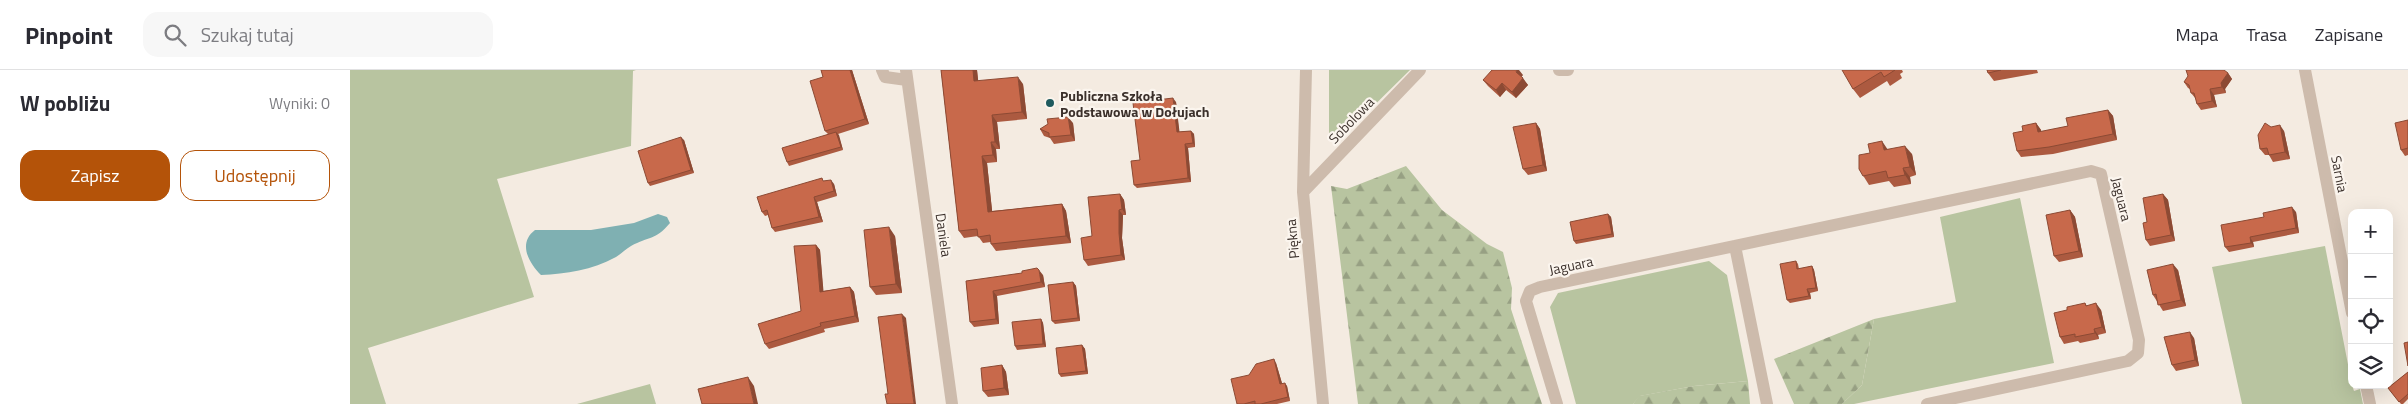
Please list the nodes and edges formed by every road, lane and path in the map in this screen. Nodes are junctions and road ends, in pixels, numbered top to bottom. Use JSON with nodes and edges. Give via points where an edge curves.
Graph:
{"nodes":[{"id":1,"x":882,"y":70,"type":"edge"},
{"id":2,"x":1306,"y":70,"type":"edge"},
{"id":3,"x":1420,"y":70,"type":"edge"},
{"id":4,"x":1559,"y":70,"type":"edge"},
{"id":5,"x":1568,"y":70,"type":"edge"},
{"id":6,"x":2304,"y":70,"type":"edge"},
{"id":7,"x":906,"y":75,"type":"edge"},
{"id":8,"x":1303,"y":192,"type":"junction"},
{"id":9,"x":1735,"y":246,"type":"junction"},
{"id":10,"x":2349,"y":299,"type":"edge"},
{"id":11,"x":2367,"y":389,"type":"edge"},
{"id":12,"x":952,"y":404,"type":"edge"},
{"id":13,"x":1323,"y":404,"type":"edge"},
{"id":14,"x":1556,"y":404,"type":"edge"},
{"id":15,"x":1767,"y":404,"type":"edge"},
{"id":16,"x":1927,"y":404,"type":"edge"},
{"id":17,"x":2370,"y":404,"type":"edge"}],
"edges":[{"from":1,"to":7,"type":"street","via":[[886,77]]},
{"from":2,"to":8,"type":"street","name":"Piękna"},
{"from":3,"to":8,"type":"street","name":"Sobolowa"},
{"from":4,"to":5,"type":"street"},
{"from":6,"to":10,"type":"street","name":"Sarnia"},
{"from":7,"to":12,"type":"street","name":"Daniela"},
{"from":8,"to":13,"type":"street","name":"Piękna"},
{"from":9,"to":14,"type":"street","name":"Jaguara","via":[[1530,291],[1526,301]]},
{"from":9,"to":15,"type":"street"},
{"from":9,"to":16,"type":"street","name":"Jaguara","via":[[2091,170],[2101,174],[2139,340],[2138,353],[2128,361]]},
{"from":11,"to":17,"type":"street"}]}
